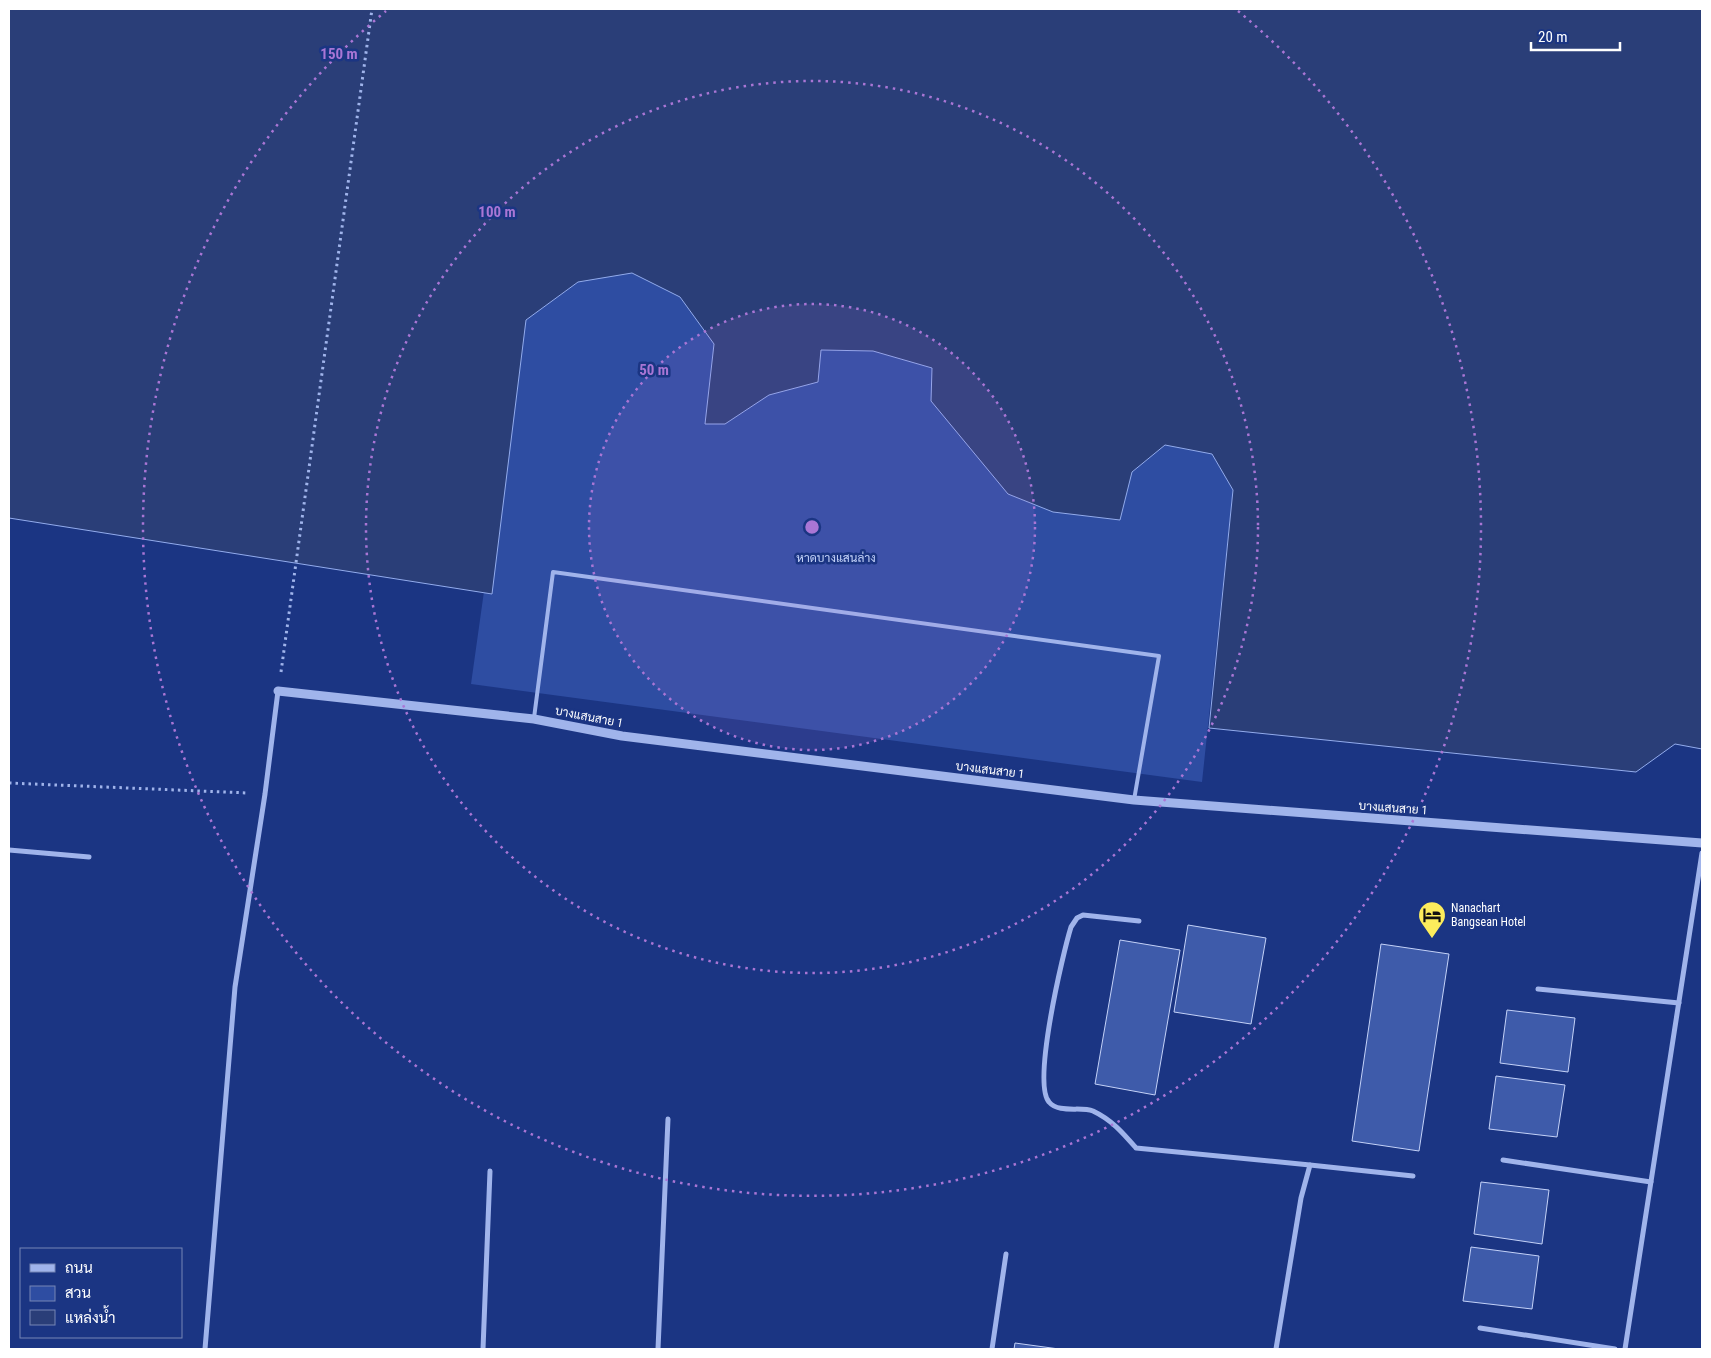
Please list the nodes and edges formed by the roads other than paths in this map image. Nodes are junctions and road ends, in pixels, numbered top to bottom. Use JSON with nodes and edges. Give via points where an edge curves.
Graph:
{"nodes":[{"id":1,"x":278,"y":691,"type":"joint"},
{"id":2,"x":534,"y":719,"type":"junction"},
{"id":3,"x":1134,"y":800,"type":"junction"},
{"id":4,"x":1702,"y":844,"type":"edge"},
{"id":5,"x":9,"y":850,"type":"edge"},
{"id":6,"x":1702,"y":853,"type":"edge"},
{"id":7,"x":89,"y":857,"type":"dead end"},
{"id":8,"x":1139,"y":921,"type":"dead end"},
{"id":9,"x":1538,"y":989,"type":"dead end"},
{"id":10,"x":1679,"y":1003,"type":"junction"},
{"id":11,"x":668,"y":1120,"type":"dead end"},
{"id":12,"x":1503,"y":1160,"type":"dead end"},
{"id":13,"x":1310,"y":1165,"type":"junction"},
{"id":14,"x":490,"y":1171,"type":"dead end"},
{"id":15,"x":1413,"y":1176,"type":"dead end"},
{"id":16,"x":1651,"y":1182,"type":"junction"},
{"id":17,"x":1006,"y":1254,"type":"dead end"},
{"id":18,"x":1480,"y":1328,"type":"dead end"},
{"id":19,"x":205,"y":1349,"type":"edge"},
{"id":20,"x":483,"y":1349,"type":"edge"},
{"id":21,"x":658,"y":1349,"type":"edge"},
{"id":22,"x":992,"y":1349,"type":"edge"},
{"id":23,"x":1276,"y":1349,"type":"edge"},
{"id":24,"x":1616,"y":1349,"type":"edge"},
{"id":25,"x":1625,"y":1349,"type":"edge"}],
"edges":[{"from":1,"to":2,"type":"street","name":"บางแสนสาย 1"},
{"from":1,"to":19,"type":"street","via":[[235,988]]},
{"from":2,"to":3,"type":"street","name":"บางแสนสาย 1","via":[[622,736]]},
{"from":2,"to":3,"type":"lane","via":[[553,572],[1159,656]]},
{"from":3,"to":4,"type":"street","name":"บางแสนสาย 1"},
{"from":5,"to":7,"type":"street"},
{"from":6,"to":10,"type":"street"},
{"from":8,"to":13,"type":"street","via":[[1083,915],[1076,918],[1072,926],[1052,1004],[1044,1069],[1049,1103],[1091,1110],[1103,1116],[1136,1148]]},
{"from":9,"to":10,"type":"street"},
{"from":10,"to":16,"type":"street"},
{"from":11,"to":21,"type":"street"},
{"from":12,"to":16,"type":"street"},
{"from":13,"to":15,"type":"street"},
{"from":13,"to":23,"type":"street","via":[[1301,1198]]},
{"from":14,"to":20,"type":"street"},
{"from":16,"to":25,"type":"street"},
{"from":17,"to":22,"type":"street"},
{"from":18,"to":24,"type":"street"}]}
